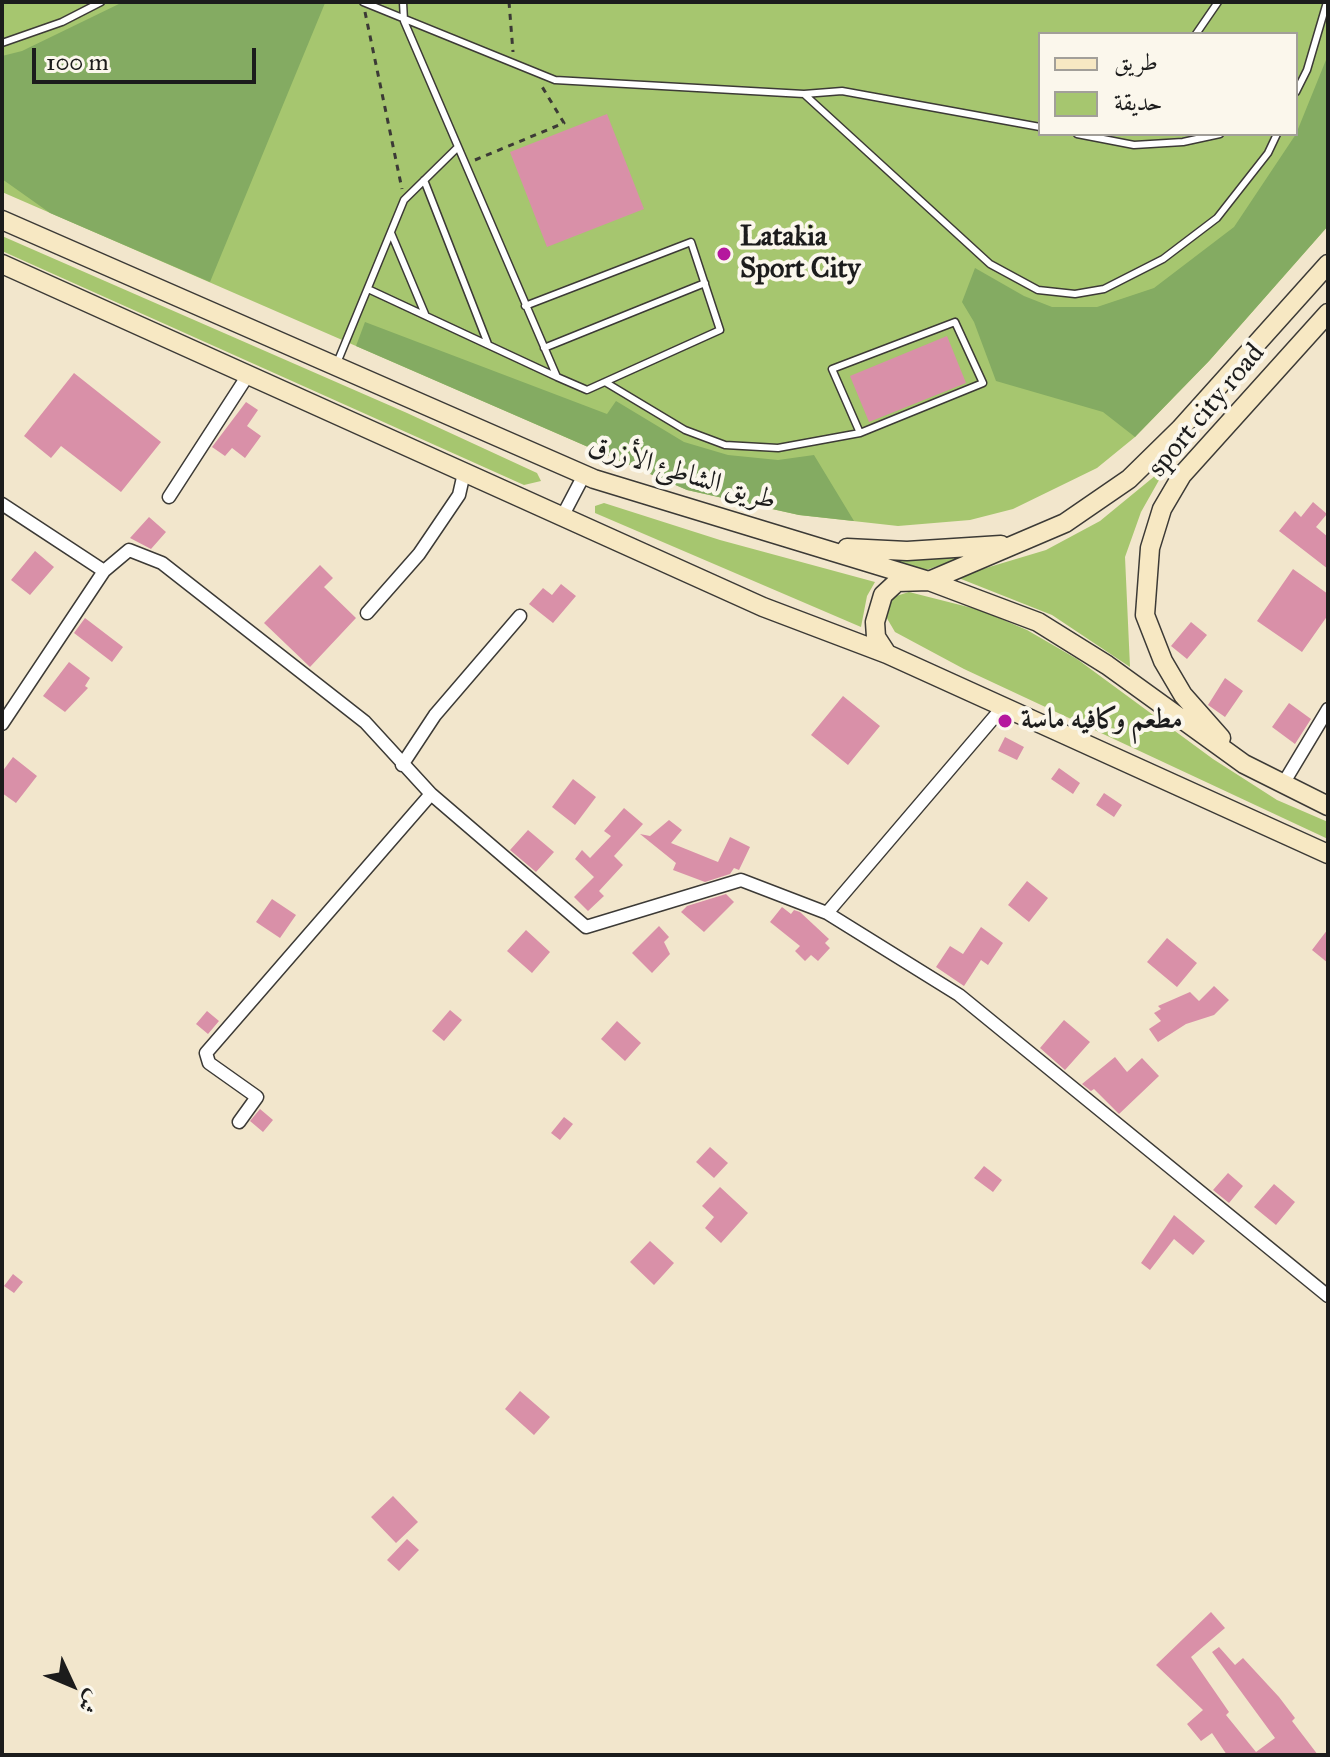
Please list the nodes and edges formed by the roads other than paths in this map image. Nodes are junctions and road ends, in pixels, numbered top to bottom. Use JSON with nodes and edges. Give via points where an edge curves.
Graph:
{"nodes":[{"id":1,"x":101,"y":2,"type":"edge"},
{"id":2,"x":363,"y":2,"type":"edge"},
{"id":3,"x":403,"y":2,"type":"edge"},
{"id":4,"x":1218,"y":2,"type":"edge"},
{"id":5,"x":1327,"y":2,"type":"edge"},
{"id":6,"x":404,"y":21,"type":"junction"},
{"id":7,"x":1197,"y":32,"type":"edge"},
{"id":8,"x":2,"y":43,"type":"edge"},
{"id":9,"x":1298,"y":88,"type":"edge"},
{"id":10,"x":804,"y":94,"type":"junction"},
{"id":11,"x":1038,"y":127,"type":"edge"},
{"id":12,"x":1087,"y":136,"type":"edge"},
{"id":13,"x":1211,"y":136,"type":"edge"},
{"id":14,"x":1276,"y":136,"type":"edge"},
{"id":15,"x":457,"y":148,"type":"junction"},
{"id":16,"x":424,"y":180,"type":"junction"},
{"id":17,"x":2,"y":220,"type":"edge"},
{"id":18,"x":391,"y":233,"type":"junction"},
{"id":19,"x":1328,"y":264,"type":"edge"},
{"id":20,"x":3,"y":266,"type":"edge"},
{"id":21,"x":705,"y":283,"type":"junction"},
{"id":22,"x":368,"y":289,"type":"junction"},
{"id":23,"x":525,"y":306,"type":"junction"},
{"id":24,"x":1328,"y":313,"type":"edge"},
{"id":25,"x":425,"y":316,"type":"junction"},
{"id":26,"x":488,"y":345,"type":"junction"},
{"id":27,"x":544,"y":348,"type":"junction"},
{"id":28,"x":336,"y":366,"type":"junction"},
{"id":29,"x":248,"y":375,"type":"junction"},
{"id":30,"x":557,"y":377,"type":"junction"},
{"id":31,"x":605,"y":382,"type":"junction"},
{"id":32,"x":860,"y":433,"type":"junction"},
{"id":33,"x":464,"y":473,"type":"junction"},
{"id":34,"x":584,"y":475,"type":"junction"},
{"id":35,"x":169,"y":497,"type":"dead end"},
{"id":36,"x":2,"y":504,"type":"edge"},
{"id":37,"x":562,"y":517,"type":"junction"},
{"id":38,"x":1016,"y":544,"type":"junction"},
{"id":39,"x":821,"y":547,"type":"junction"},
{"id":40,"x":104,"y":571,"type":"junction"},
{"id":41,"x":929,"y":581,"type":"junction"},
{"id":42,"x":367,"y":613,"type":"dead end"},
{"id":43,"x":520,"y":616,"type":"dead end"},
{"id":44,"x":887,"y":654,"type":"junction"},
{"id":45,"x":1002,"y":708,"type":"junction"},
{"id":46,"x":1328,"y":709,"type":"edge"},
{"id":47,"x":2,"y":724,"type":"edge"},
{"id":48,"x":1244,"y":764,"type":"junction"},
{"id":49,"x":402,"y":765,"type":"junction"},
{"id":50,"x":1283,"y":784,"type":"junction"},
{"id":51,"x":431,"y":794,"type":"junction"},
{"id":52,"x":1328,"y":806,"type":"edge"},
{"id":53,"x":1328,"y":854,"type":"edge"},
{"id":54,"x":827,"y":913,"type":"junction"},
{"id":55,"x":239,"y":1122,"type":"dead end"},
{"id":56,"x":1328,"y":1296,"type":"edge"}],
"edges":[{"from":1,"to":8,"type":"lane"},
{"from":2,"to":6,"type":"lane"},
{"from":3,"to":6,"type":"lane"},
{"from":4,"to":7,"type":"lane"},
{"from":5,"to":9,"type":"lane"},
{"from":6,"to":10,"type":"lane","via":[[555,80]]},
{"from":6,"to":15,"type":"lane"},
{"from":10,"to":11,"type":"lane","via":[[842,91]]},
{"from":10,"to":14,"type":"lane","via":[[990,264],[1038,290],[1075,294],[1114,285],[1189,242],[1244,186]]},
{"from":12,"to":13,"type":"lane","via":[[1134,145]]},
{"from":15,"to":16,"type":"lane"},
{"from":15,"to":23,"type":"lane"},
{"from":16,"to":18,"type":"lane","via":[[404,200]]},
{"from":16,"to":26,"type":"lane"},
{"from":17,"to":28,"type":"main road","name":"طريق الشاطئ الأزرق"},
{"from":18,"to":22,"type":"lane"},
{"from":18,"to":25,"type":"lane"},
{"from":19,"to":38,"type":"main road","name":"sport city road","via":[[1129,479],[1065,523]]},
{"from":20,"to":29,"type":"main road"},
{"from":21,"to":23,"type":"lane","via":[[691,242]]},
{"from":21,"to":27,"type":"lane"},
{"from":21,"to":31,"type":"lane","via":[[720,330]]},
{"from":22,"to":25,"type":"lane"},
{"from":22,"to":28,"type":"lane"},
{"from":23,"to":27,"type":"lane"},
{"from":24,"to":48,"type":"main road","name":"sport city road","via":[[1182,475],[1162,509],[1150,548],[1145,615],[1163,661],[1183,695]]},
{"from":25,"to":26,"type":"lane"},
{"from":26,"to":30,"type":"lane"},
{"from":27,"to":30,"type":"lane"},
{"from":28,"to":34,"type":"main road","name":"طريق الشاطئ الأزرق"},
{"from":29,"to":33,"type":"main road"},
{"from":29,"to":35,"type":"street"},
{"from":30,"to":31,"type":"lane","via":[[587,390]]},
{"from":31,"to":32,"type":"lane","via":[[685,430],[725,445],[778,448]]},
{"from":32,"to":32,"type":"lane","via":[[983,383],[955,322],[832,369]]},
{"from":33,"to":37,"type":"main road"},
{"from":33,"to":42,"type":"street","via":[[459,495],[419,554]]},
{"from":34,"to":37,"type":"street"},
{"from":34,"to":39,"type":"main road","name":"طريق الشاطئ الأزرق"},
{"from":36,"to":40,"type":"street"},
{"from":37,"to":44,"type":"main road","via":[[763,607]]},
{"from":38,"to":39,"type":"main road","via":[[907,551]]},
{"from":38,"to":41,"type":"main road","name":"sport city road"},
{"from":39,"to":41,"type":"main road","name":"طريق الشاطئ الأزرق"},
{"from":40,"to":47,"type":"street"},
{"from":40,"to":49,"type":"street","via":[[129,550],[162,563],[365,722]]},
{"from":41,"to":44,"type":"main road","name":"sport city road","via":[[897,582],[883,595],[876,637]]},
{"from":41,"to":48,"type":"main road","name":"طريق الشاطئ الأزرق","via":[[1038,622]]},
{"from":43,"to":49,"type":"street","via":[[435,715]]},
{"from":44,"to":45,"type":"main road"},
{"from":45,"to":53,"type":"main road"},
{"from":45,"to":54,"type":"street"},
{"from":46,"to":50,"type":"street"},
{"from":48,"to":50,"type":"main road","name":"طريق الشاطئ الأزرق"},
{"from":49,"to":51,"type":"street"},
{"from":50,"to":52,"type":"main road","name":"طريق الشاطئ الأزرق"},
{"from":51,"to":54,"type":"street","via":[[586,927],[741,880]]},
{"from":51,"to":55,"type":"street","via":[[206,1053],[209,1063],[257,1097]]},
{"from":54,"to":56,"type":"street","via":[[959,995]]}]}
